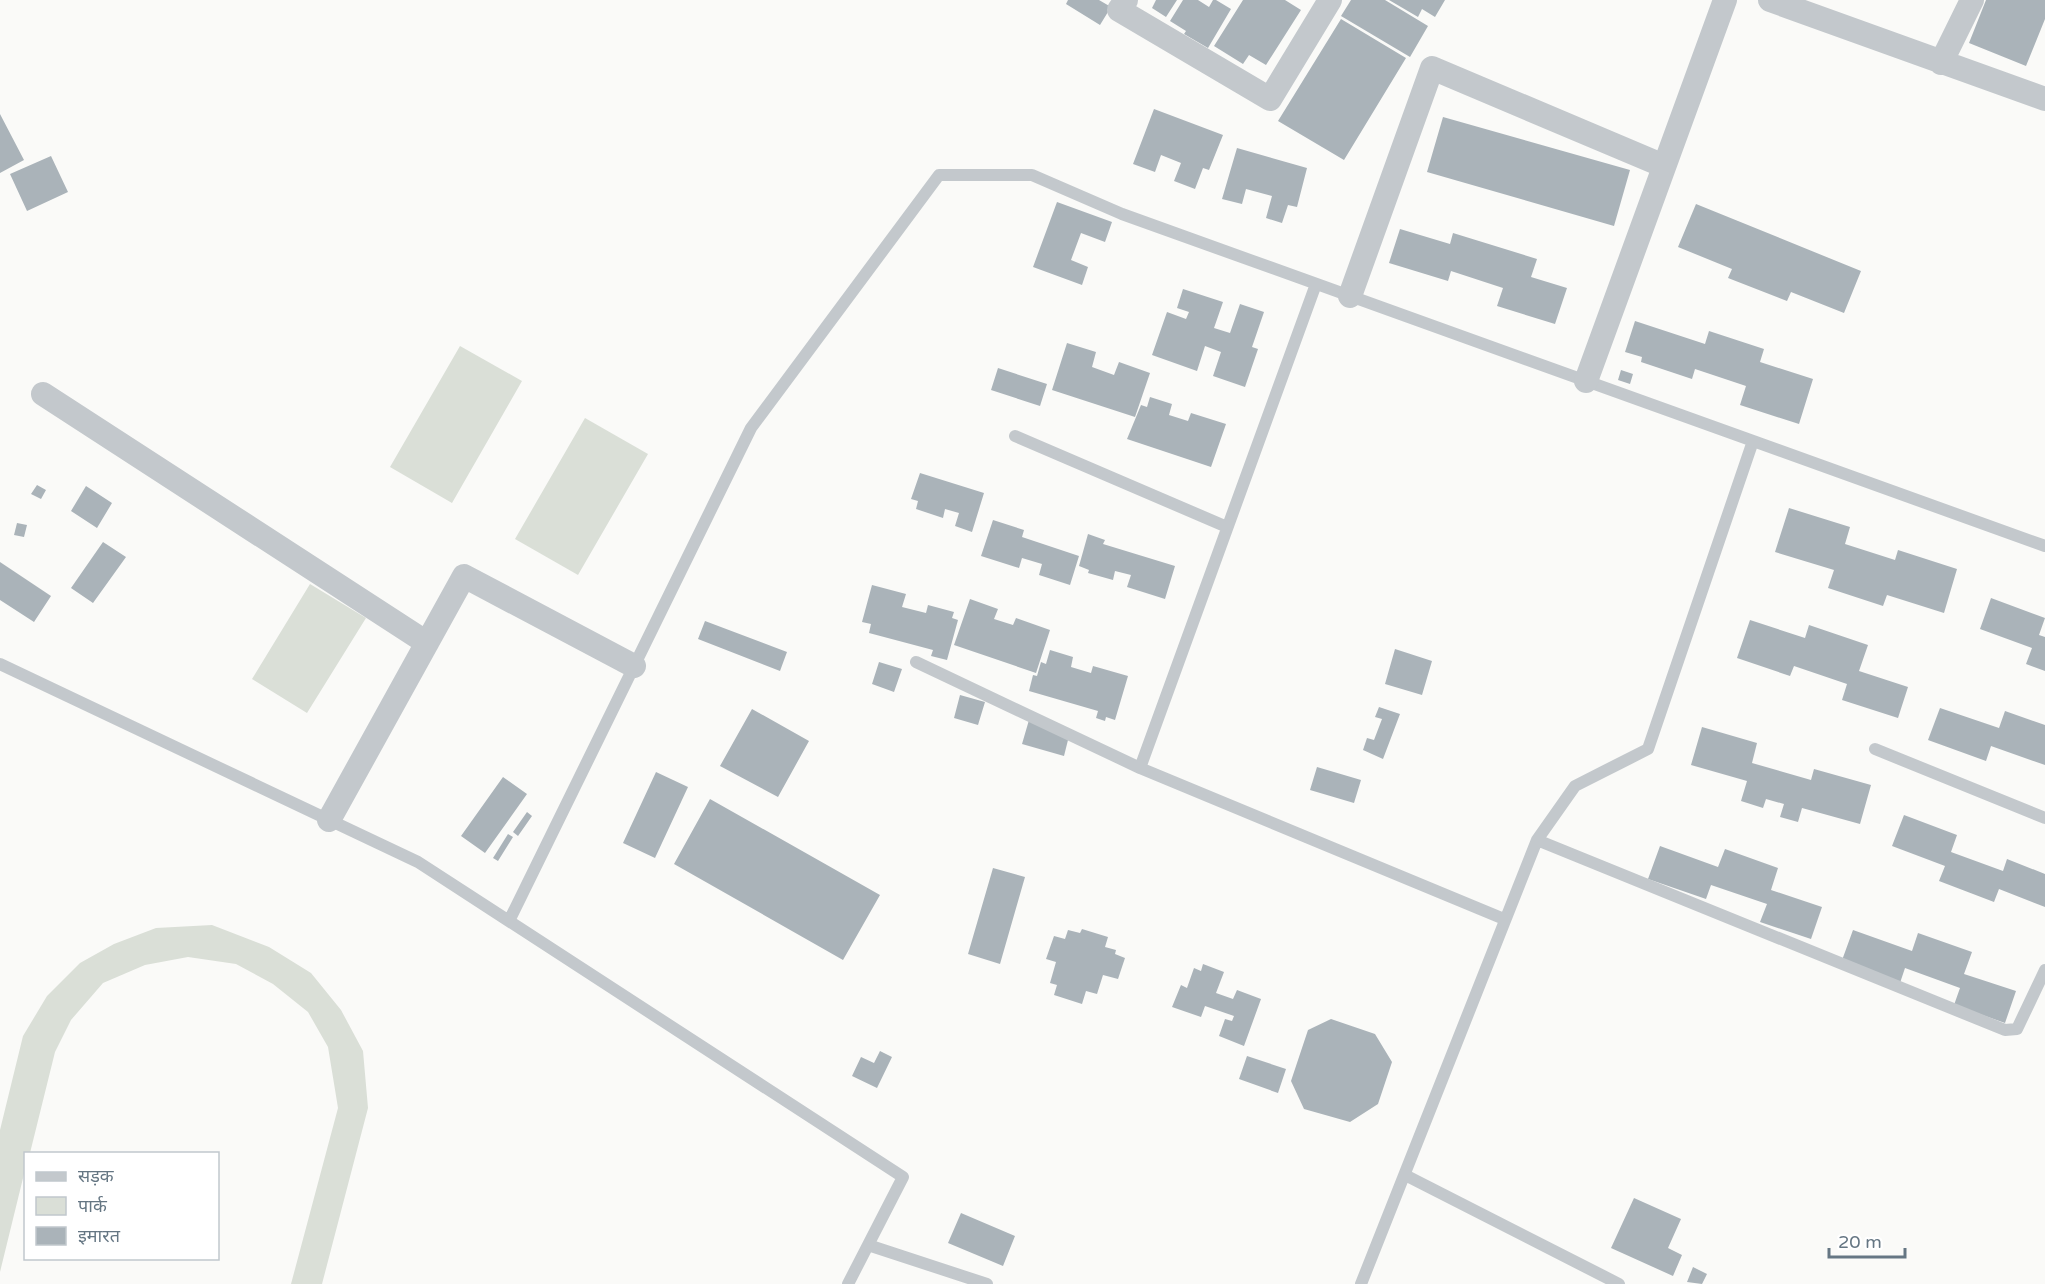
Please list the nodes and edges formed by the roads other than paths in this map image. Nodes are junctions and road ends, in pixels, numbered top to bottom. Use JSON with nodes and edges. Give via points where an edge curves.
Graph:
{"nodes":[{"id":1,"x":1126,"y":0,"type":"edge"},
{"id":2,"x":1330,"y":0,"type":"edge"},
{"id":3,"x":1725,"y":0,"type":"edge"},
{"id":4,"x":1770,"y":0,"type":"edge"},
{"id":5,"x":1972,"y":0,"type":"edge"},
{"id":6,"x":1941,"y":63,"type":"junction"},
{"id":7,"x":2045,"y":99,"type":"edge"},
{"id":8,"x":1664,"y":166,"type":"junction"},
{"id":9,"x":1316,"y":284,"type":"junction"},
{"id":10,"x":1350,"y":296,"type":"junction"},
{"id":11,"x":1586,"y":381,"type":"junction"},
{"id":12,"x":44,"y":394,"type":"dead end"},
{"id":13,"x":1015,"y":436,"type":"dead end"},
{"id":14,"x":1753,"y":441,"type":"junction"},
{"id":15,"x":1227,"y":527,"type":"junction"},
{"id":16,"x":2045,"y":546,"type":"edge"},
{"id":17,"x":427,"y":643,"type":"junction"},
{"id":18,"x":916,"y":662,"type":"dead end"},
{"id":19,"x":0,"y":664,"type":"edge"},
{"id":20,"x":634,"y":666,"type":"junction"},
{"id":21,"x":1875,"y":749,"type":"dead end"},
{"id":22,"x":1140,"y":768,"type":"junction"},
{"id":23,"x":2045,"y":818,"type":"edge"},
{"id":24,"x":329,"y":820,"type":"junction"},
{"id":25,"x":1537,"y":840,"type":"junction"},
{"id":26,"x":1504,"y":919,"type":"junction"},
{"id":27,"x":509,"y":921,"type":"junction"},
{"id":28,"x":2045,"y":970,"type":"edge"},
{"id":29,"x":1405,"y":1175,"type":"junction"},
{"id":30,"x":868,"y":1245,"type":"junction"},
{"id":31,"x":848,"y":1284,"type":"edge"},
{"id":32,"x":987,"y":1284,"type":"edge"},
{"id":33,"x":1361,"y":1284,"type":"edge"},
{"id":34,"x":1619,"y":1284,"type":"edge"}],
"edges":[{"from":1,"to":2,"type":"street","via":[[1119,10],[1270,99]]},
{"from":3,"to":8,"type":"street"},
{"from":4,"to":6,"type":"street"},
{"from":5,"to":6,"type":"street"},
{"from":6,"to":7,"type":"street"},
{"from":8,"to":10,"type":"street","via":[[1432,68]]},
{"from":8,"to":11,"type":"street"},
{"from":9,"to":10,"type":"lane"},
{"from":9,"to":15,"type":"lane"},
{"from":9,"to":20,"type":"lane","via":[[1122,214],[1032,175],[939,175],[750,428]]},
{"from":10,"to":11,"type":"lane"},
{"from":11,"to":14,"type":"lane"},
{"from":12,"to":17,"type":"street"},
{"from":13,"to":15,"type":"lane"},
{"from":14,"to":16,"type":"lane"},
{"from":14,"to":25,"type":"lane","via":[[1648,749],[1575,786]]},
{"from":15,"to":22,"type":"lane"},
{"from":17,"to":20,"type":"street","via":[[464,576]]},
{"from":17,"to":24,"type":"street"},
{"from":18,"to":22,"type":"lane"},
{"from":19,"to":24,"type":"lane"},
{"from":20,"to":27,"type":"lane"},
{"from":21,"to":23,"type":"lane"},
{"from":22,"to":26,"type":"lane"},
{"from":24,"to":27,"type":"lane","via":[[418,862]]},
{"from":25,"to":26,"type":"lane"},
{"from":25,"to":28,"type":"lane","via":[[2005,1030],[2017,1029],[2024,1019]]},
{"from":26,"to":29,"type":"lane"},
{"from":27,"to":30,"type":"lane","via":[[903,1178]]},
{"from":29,"to":33,"type":"lane"},
{"from":29,"to":34,"type":"lane"},
{"from":30,"to":31,"type":"lane"},
{"from":30,"to":32,"type":"lane"}]}
